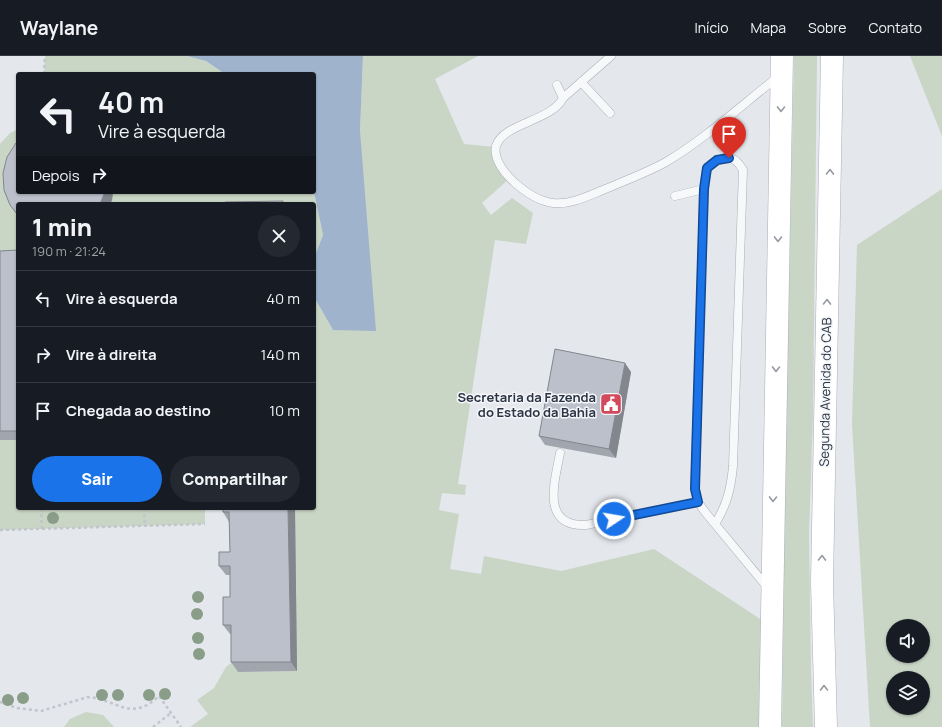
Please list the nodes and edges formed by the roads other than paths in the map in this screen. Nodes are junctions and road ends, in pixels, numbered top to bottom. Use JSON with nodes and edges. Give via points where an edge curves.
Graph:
{"nodes":[{"id":1,"x":611,"y":56,"type":"edge"},
{"id":2,"x":832,"y":56,"type":"edge"},
{"id":3,"x":782,"y":65,"type":"edge"},
{"id":4,"x":581,"y":82,"type":"junction"},
{"id":5,"x":557,"y":85,"type":"dead end"},
{"id":6,"x":563,"y":98,"type":"junction"},
{"id":7,"x":610,"y":113,"type":"dead end"},
{"id":8,"x":704,"y":189,"type":"junction"},
{"id":9,"x":675,"y":196,"type":"dead end"},
{"id":10,"x":560,"y":453,"type":"edge"},
{"id":11,"x":698,"y":502,"type":"junction"},
{"id":12,"x":714,"y":524,"type":"junction"},
{"id":13,"x":772,"y":594,"type":"junction"},
{"id":14,"x":770,"y":727,"type":"edge"},
{"id":15,"x":826,"y":727,"type":"edge"}],
"edges":[{"from":1,"to":4,"type":"lane"},
{"from":15,"to":2,"type":"main road","name":"Segunda Avenida do CAB","one_way":true,"via":[[822,582]]},
{"from":3,"to":6,"type":"lane","via":[[701,137],[666,162],[586,197],[555,203],[537,198],[510,179],[496,157],[496,148],[504,135],[534,121],[560,104]]},
{"from":3,"to":13,"type":"main road","one_way":true},
{"from":4,"to":6,"type":"lane"},
{"from":4,"to":7,"type":"lane"},
{"from":5,"to":6,"type":"lane"},
{"from":8,"to":9,"type":"lane"},
{"from":8,"to":11,"type":"lane","via":[[695,489]]},
{"from":8,"to":12,"type":"lane","via":[[707,168],[717,160],[729,158],[738,161],[743,170],[733,466],[729,497]]},
{"from":10,"to":11,"type":"lane","via":[[553,502],[556,513],[566,521],[578,525],[586,524]]},
{"from":11,"to":12,"type":"lane"},
{"from":12,"to":13,"type":"lane"},
{"from":13,"to":14,"type":"main road"}]}
